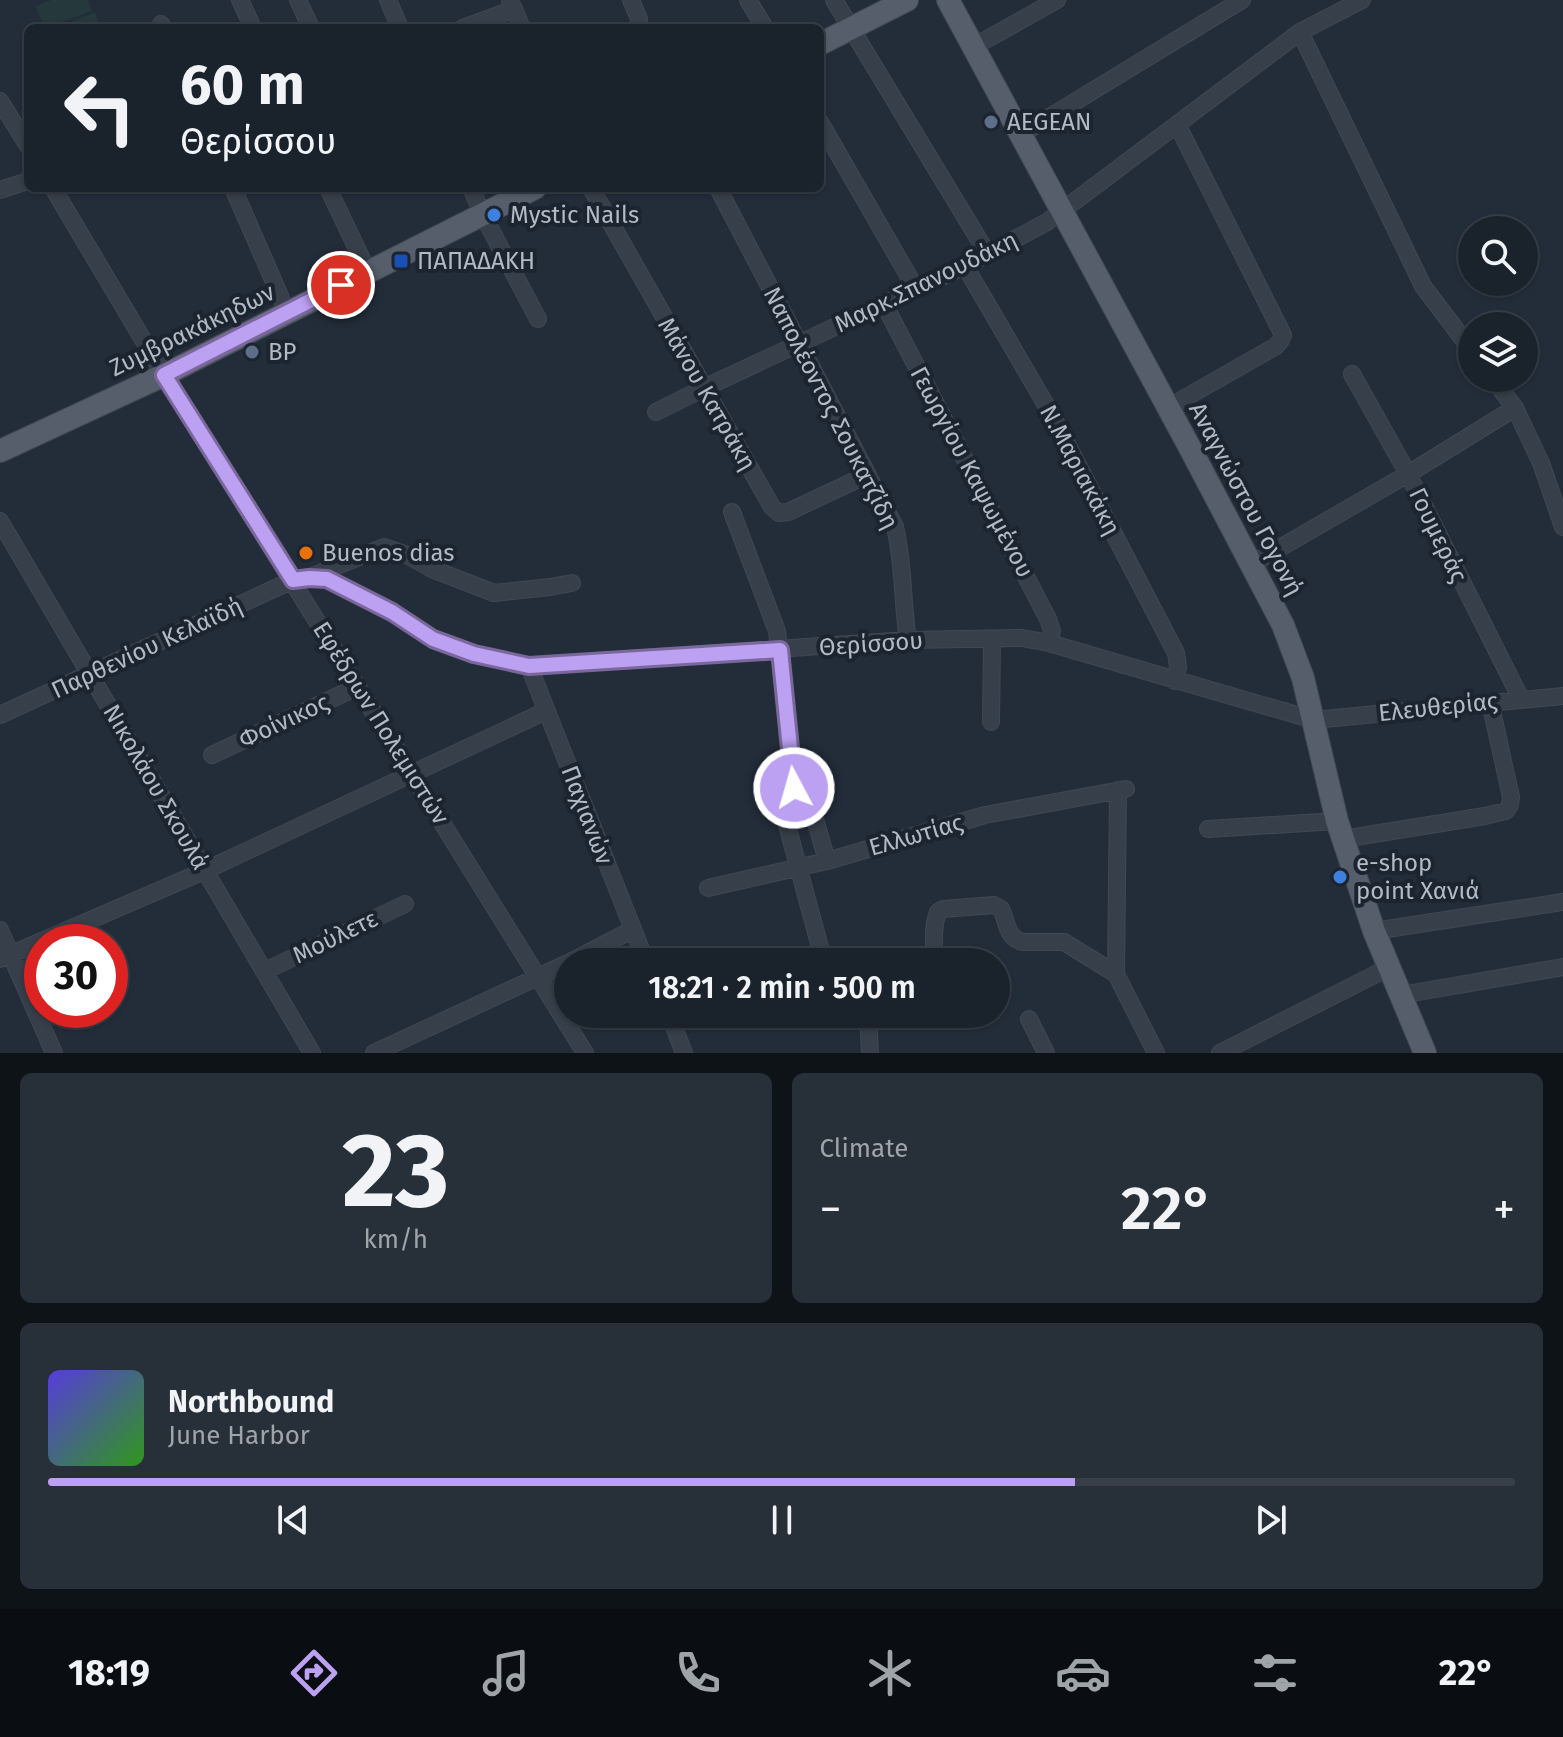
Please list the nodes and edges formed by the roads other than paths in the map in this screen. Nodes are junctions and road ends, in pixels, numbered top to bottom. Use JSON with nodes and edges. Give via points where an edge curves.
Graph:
{"nodes":[{"id":1,"x":240,"y":0,"type":"edge"},
{"id":2,"x":298,"y":0,"type":"edge"},
{"id":3,"x":388,"y":0,"type":"edge"},
{"id":4,"x":631,"y":0,"type":"edge"},
{"id":5,"x":748,"y":0,"type":"edge"},
{"id":6,"x":834,"y":0,"type":"edge"},
{"id":7,"x":907,"y":0,"type":"edge"},
{"id":8,"x":948,"y":0,"type":"edge"},
{"id":9,"x":1057,"y":0,"type":"edge"},
{"id":10,"x":1242,"y":0,"type":"edge"},
{"id":11,"x":1357,"y":1,"type":"edge"},
{"id":12,"x":512,"y":4,"type":"edge"},
{"id":13,"x":639,"y":19,"type":"dead end"},
{"id":14,"x":251,"y":24,"type":"edge"},
{"id":15,"x":309,"y":24,"type":"edge"},
{"id":16,"x":398,"y":24,"type":"edge"},
{"id":17,"x":471,"y":24,"type":"edge"},
{"id":18,"x":520,"y":24,"type":"edge"},
{"id":19,"x":763,"y":24,"type":"edge"},
{"id":20,"x":851,"y":28,"type":"junction"},
{"id":21,"x":1300,"y":32,"type":"junction"},
{"id":22,"x":824,"y":42,"type":"edge"},
{"id":23,"x":973,"y":47,"type":"junction"},
{"id":24,"x":0,"y":101,"type":"edge"},
{"id":25,"x":1177,"y":124,"type":"junction"},
{"id":26,"x":824,"y":129,"type":"edge"},
{"id":27,"x":1020,"y":135,"type":"junction"},
{"id":28,"x":24,"y":140,"type":"edge"},
{"id":29,"x":24,"y":182,"type":"edge"},
{"id":30,"x":0,"y":190,"type":"edge"},
{"id":31,"x":55,"y":192,"type":"edge"},
{"id":32,"x":235,"y":192,"type":"edge"},
{"id":33,"x":330,"y":192,"type":"edge"},
{"id":34,"x":473,"y":192,"type":"edge"},
{"id":35,"x":527,"y":192,"type":"edge"},
{"id":36,"x":593,"y":192,"type":"edge"},
{"id":37,"x":720,"y":192,"type":"edge"},
{"id":38,"x":1062,"y":210,"type":"junction"},
{"id":39,"x":482,"y":213,"type":"junction"},
{"id":40,"x":987,"y":253,"type":"junction"},
{"id":41,"x":965,"y":266,"type":"junction"},
{"id":42,"x":368,"y":272,"type":"junction"},
{"id":43,"x":916,"y":289,"type":"junction"},
{"id":44,"x":884,"y":304,"type":"junction"},
{"id":45,"x":287,"y":312,"type":"junction"},
{"id":46,"x":538,"y":319,"type":"dead end"},
{"id":47,"x":1458,"y":332,"type":"edge"},
{"id":48,"x":800,"y":343,"type":"junction"},
{"id":49,"x":1352,"y":374,"type":"dead end"},
{"id":50,"x":164,"y":375,"type":"junction"},
{"id":51,"x":704,"y":388,"type":"junction"},
{"id":52,"x":1503,"y":392,"type":"edge"},
{"id":53,"x":1169,"y":407,"type":"junction"},
{"id":54,"x":1515,"y":408,"type":"junction"},
{"id":55,"x":656,"y":412,"type":"dead end"},
{"id":56,"x":0,"y":451,"type":"edge"},
{"id":57,"x":1408,"y":474,"type":"junction"},
{"id":58,"x":867,"y":475,"type":"junction"},
{"id":59,"x":732,"y":512,"type":"dead end"},
{"id":60,"x":0,"y":521,"type":"edge"},
{"id":61,"x":1563,"y":527,"type":"edge"},
{"id":62,"x":1252,"y":564,"type":"junction"},
{"id":63,"x":301,"y":579,"type":"junction"},
{"id":64,"x":572,"y":583,"type":"dead end"},
{"id":65,"x":908,"y":640,"type":"junction"},
{"id":66,"x":992,"y":640,"type":"junction"},
{"id":67,"x":1049,"y":643,"type":"junction"},
{"id":68,"x":780,"y":650,"type":"junction"},
{"id":69,"x":529,"y":666,"type":"junction"},
{"id":70,"x":90,"y":674,"type":"junction"},
{"id":71,"x":1175,"y":681,"type":"junction"},
{"id":72,"x":357,"y":687,"type":"junction"},
{"id":73,"x":1563,"y":696,"type":"edge"},
{"id":74,"x":1521,"y":699,"type":"junction"},
{"id":75,"x":1490,"y":702,"type":"junction"},
{"id":76,"x":546,"y":711,"type":"junction"},
{"id":77,"x":0,"y":715,"type":"edge"},
{"id":78,"x":1314,"y":720,"type":"junction"},
{"id":79,"x":991,"y":722,"type":"dead end"},
{"id":80,"x":212,"y":755,"type":"dead end"},
{"id":81,"x":413,"y":773,"type":"junction"},
{"id":82,"x":794,"y":788,"type":"junction"},
{"id":83,"x":1208,"y":829,"type":"dead end"},
{"id":84,"x":1340,"y":830,"type":"junction"},
{"id":85,"x":827,"y":861,"type":"junction"},
{"id":86,"x":799,"y":867,"type":"junction"},
{"id":87,"x":204,"y":871,"type":"junction"},
{"id":88,"x":708,"y":888,"type":"dead end"},
{"id":89,"x":1563,"y":902,"type":"edge"},
{"id":90,"x":405,"y":904,"type":"dead end"},
{"id":91,"x":0,"y":930,"type":"edge"},
{"id":92,"x":632,"y":930,"type":"junction"},
{"id":93,"x":1374,"y":931,"type":"junction"},
{"id":94,"x":597,"y":948,"type":"edge"},
{"id":95,"x":640,"y":948,"type":"edge"},
{"id":96,"x":820,"y":948,"type":"edge"},
{"id":97,"x":935,"y":948,"type":"edge"},
{"id":98,"x":5,"y":956,"type":"edge"},
{"id":99,"x":1390,"y":967,"type":"junction"},
{"id":100,"x":1563,"y":967,"type":"edge"},
{"id":101,"x":554,"y":970,"type":"edge"},
{"id":102,"x":265,"y":971,"type":"junction"},
{"id":103,"x":1116,"y":974,"type":"junction"},
{"id":104,"x":538,"y":978,"type":"junction"},
{"id":105,"x":1401,"y":995,"type":"junction"},
{"id":106,"x":1029,"y":1019,"type":"dead end"},
{"id":107,"x":674,"y":1028,"type":"edge"},
{"id":108,"x":869,"y":1028,"type":"edge"},
{"id":109,"x":1419,"y":1051,"type":"edge"},
{"id":110,"x":54,"y":1053,"type":"edge"},
{"id":111,"x":312,"y":1053,"type":"edge"},
{"id":112,"x":374,"y":1053,"type":"edge"},
{"id":113,"x":585,"y":1053,"type":"edge"},
{"id":114,"x":684,"y":1053,"type":"edge"},
{"id":115,"x":870,"y":1053,"type":"edge"},
{"id":116,"x":1046,"y":1053,"type":"edge"},
{"id":117,"x":1156,"y":1053,"type":"edge"},
{"id":118,"x":1220,"y":1053,"type":"edge"}],
"edges":[{"from":1,"to":14,"type":"street"},
{"from":2,"to":15,"type":"street"},
{"from":3,"to":16,"type":"street"},
{"from":4,"to":13,"type":"street"},
{"from":5,"to":19,"type":"street"},
{"from":6,"to":20,"type":"street"},
{"from":7,"to":20,"type":"main road"},
{"from":8,"to":23,"type":"main road","name":"Αναγνώστου Γογονή"},
{"from":9,"to":23,"type":"street"},
{"from":10,"to":27,"type":"street"},
{"from":11,"to":21,"type":"street","name":"Μαρκ.Σπανουδάκη"},
{"from":12,"to":17,"type":"street"},
{"from":12,"to":18,"type":"street"},
{"from":20,"to":22,"type":"main road"},
{"from":20,"to":40,"type":"street"},
{"from":21,"to":25,"type":"street","name":"Μαρκ.Σπανουδάκη"},
{"from":21,"to":47,"type":"street","via":[[1423,286]]},
{"from":23,"to":27,"type":"main road","name":"Αναγνώστου Γογονή"},
{"from":24,"to":28,"type":"street"},
{"from":25,"to":38,"type":"street","name":"Μαρκ.Σπανουδάκη"},
{"from":25,"to":53,"type":"street","via":[[1283,335],[1276,346]]},
{"from":26,"to":43,"type":"street"},
{"from":27,"to":38,"type":"main road","name":"Αναγνώστου Γογονή"},
{"from":29,"to":30,"type":"street"},
{"from":31,"to":50,"type":"street","name":"Εφέδρων Πολεμιστών"},
{"from":32,"to":45,"type":"street"},
{"from":33,"to":42,"type":"street"},
{"from":34,"to":39,"type":"street"},
{"from":35,"to":39,"type":"main road","name":"Ζυμβρακάκηδων"},
{"from":36,"to":51,"type":"street","name":"Μάνου Κατράκη"},
{"from":37,"to":48,"type":"street","name":"Ναπολέοντος Σουκατζίδη"},
{"from":38,"to":40,"type":"street","name":"Μαρκ.Σπανουδάκη"},
{"from":38,"to":53,"type":"main road","name":"Αναγνώστου Γογονή"},
{"from":39,"to":42,"type":"main road","name":"Ζυμβρακάκηδων"},
{"from":39,"to":46,"type":"street"},
{"from":40,"to":41,"type":"street","name":"Μαρκ.Σπανουδάκη"},
{"from":41,"to":43,"type":"street","name":"Μαρκ.Σπανουδάκη"},
{"from":41,"to":71,"type":"street","name":"Ν.Μαριακάκη","via":[[1053,417],[1176,653]]},
{"from":42,"to":45,"type":"main road","name":"Ζυμβρακάκηδων"},
{"from":43,"to":44,"type":"street","name":"Μαρκ.Σπανουδάκη"},
{"from":44,"to":48,"type":"street","name":"Μαρκ.Σπανουδάκη"},
{"from":44,"to":67,"type":"street","name":"Γεωργίου Καψωμένου","via":[[1048,619]]},
{"from":45,"to":50,"type":"main road","name":"Ζυμβρακάκηδων"},
{"from":48,"to":51,"type":"street","name":"Μαρκ.Σπανουδάκη"},
{"from":48,"to":58,"type":"street","name":"Ναπολέοντος Σουκατζίδη"},
{"from":49,"to":57,"type":"street","name":"Γουμεράς"},
{"from":50,"to":56,"type":"main road","name":"Ζυμβρακάκηδων"},
{"from":50,"to":63,"type":"street","name":"Εφέδρων Πολεμιστών"},
{"from":51,"to":55,"type":"street","name":"Μαρκ.Σπανουδάκη"},
{"from":51,"to":58,"type":"street","name":"Μάνου Κατράκη","via":[[779,513]]},
{"from":52,"to":54,"type":"street"},
{"from":53,"to":62,"type":"main road","name":"Αναγνώστου Γογονή"},
{"from":54,"to":57,"type":"street"},
{"from":54,"to":61,"type":"street"},
{"from":57,"to":62,"type":"street"},
{"from":57,"to":74,"type":"street","name":"Γουμεράς"},
{"from":58,"to":65,"type":"street","name":"Ναπολέοντος Σουκατζίδη","via":[[895,527]]},
{"from":59,"to":68,"type":"street"},
{"from":60,"to":70,"type":"street","name":"Νικολάου Σκουλά"},
{"from":62,"to":78,"type":"main road","name":"Αναγνώστου Γογονή","via":[[1283,625]]},
{"from":63,"to":64,"type":"street","name":"Παρθενίου Κελαϊδή","via":[[384,547],[494,593]]},
{"from":63,"to":69,"type":"street","name":"Θερίσσου","via":[[327,579],[433,639]]},
{"from":63,"to":70,"type":"street","name":"Παρθενίου Κελαϊδή"},
{"from":63,"to":72,"type":"street","name":"Εφέδρων Πολεμιστών"},
{"from":65,"to":66,"type":"street","name":"Θερίσσου"},
{"from":65,"to":68,"type":"street","name":"Θερίσσου"},
{"from":66,"to":67,"type":"street","name":"Θερίσσου"},
{"from":66,"to":79,"type":"street"},
{"from":67,"to":71,"type":"street","name":"Θερίσσου"},
{"from":68,"to":69,"type":"street","name":"Θερίσσου"},
{"from":68,"to":82,"type":"street"},
{"from":69,"to":76,"type":"street","name":"Παχιανών"},
{"from":70,"to":77,"type":"street","name":"Παρθενίου Κελαϊδή"},
{"from":70,"to":87,"type":"street","name":"Νικολάου Σκουλά"},
{"from":71,"to":78,"type":"street","name":"Θερίσσου"},
{"from":72,"to":80,"type":"street","name":"Φοίνικος"},
{"from":72,"to":81,"type":"street","name":"Εφέδρων Πολεμιστών"},
{"from":73,"to":74,"type":"street","name":"Ελευθερίας"},
{"from":74,"to":75,"type":"street","name":"Ελευθερίας"},
{"from":75,"to":78,"type":"street","name":"Ελευθερίας"},
{"from":75,"to":84,"type":"street","via":[[1511,797],[1506,811]]},
{"from":76,"to":81,"type":"street"},
{"from":76,"to":92,"type":"street","name":"Παχιανών"},
{"from":78,"to":84,"type":"main road","name":"Αναγνώστου Γογονή"},
{"from":81,"to":87,"type":"street"},
{"from":81,"to":104,"type":"street","name":"Εφέδρων Πολεμιστών"},
{"from":82,"to":85,"type":"street","via":[[807,791]]},
{"from":82,"to":86,"type":"street","via":[[782,799]]},
{"from":83,"to":84,"type":"street"},
{"from":84,"to":93,"type":"main road","name":"Αναγνώστου Γογονή"},
{"from":85,"to":86,"type":"street","name":"Ελλωτίας"},
{"from":85,"to":103,"type":"street","name":"Ελλωτίας","via":[[985,815],[1122,790]]},
{"from":86,"to":88,"type":"street","name":"Ελλωτίας"},
{"from":86,"to":96,"type":"street"},
{"from":87,"to":98,"type":"street"},
{"from":87,"to":102,"type":"street","name":"Νικολάου Σκουλά"},
{"from":89,"to":93,"type":"street"},
{"from":90,"to":102,"type":"street","name":"Μούλετε"},
{"from":91,"to":98,"type":"street"},
{"from":92,"to":94,"type":"street"},
{"from":92,"to":95,"type":"street","name":"Παχιανών"},
{"from":93,"to":99,"type":"main road","name":"Αναγνώστου Γογονή"},
{"from":97,"to":103,"type":"street","via":[[938,912],[994,905],[1001,909],[1011,937],[1064,942]]},
{"from":98,"to":110,"type":"street"},
{"from":99,"to":105,"type":"main road","name":"Αναγνώστου Γογονή"},
{"from":99,"to":118,"type":"street"},
{"from":100,"to":105,"type":"street"},
{"from":101,"to":104,"type":"street"},
{"from":102,"to":111,"type":"street","name":"Νικολάου Σκουλά"},
{"from":103,"to":117,"type":"street"},
{"from":104,"to":112,"type":"street"},
{"from":104,"to":113,"type":"street","name":"Εφέδρων Πολεμιστών"},
{"from":105,"to":109,"type":"main road","name":"Αναγνώστου Γογονή"},
{"from":106,"to":116,"type":"street"},
{"from":107,"to":114,"type":"street"},
{"from":108,"to":115,"type":"street"}]}
